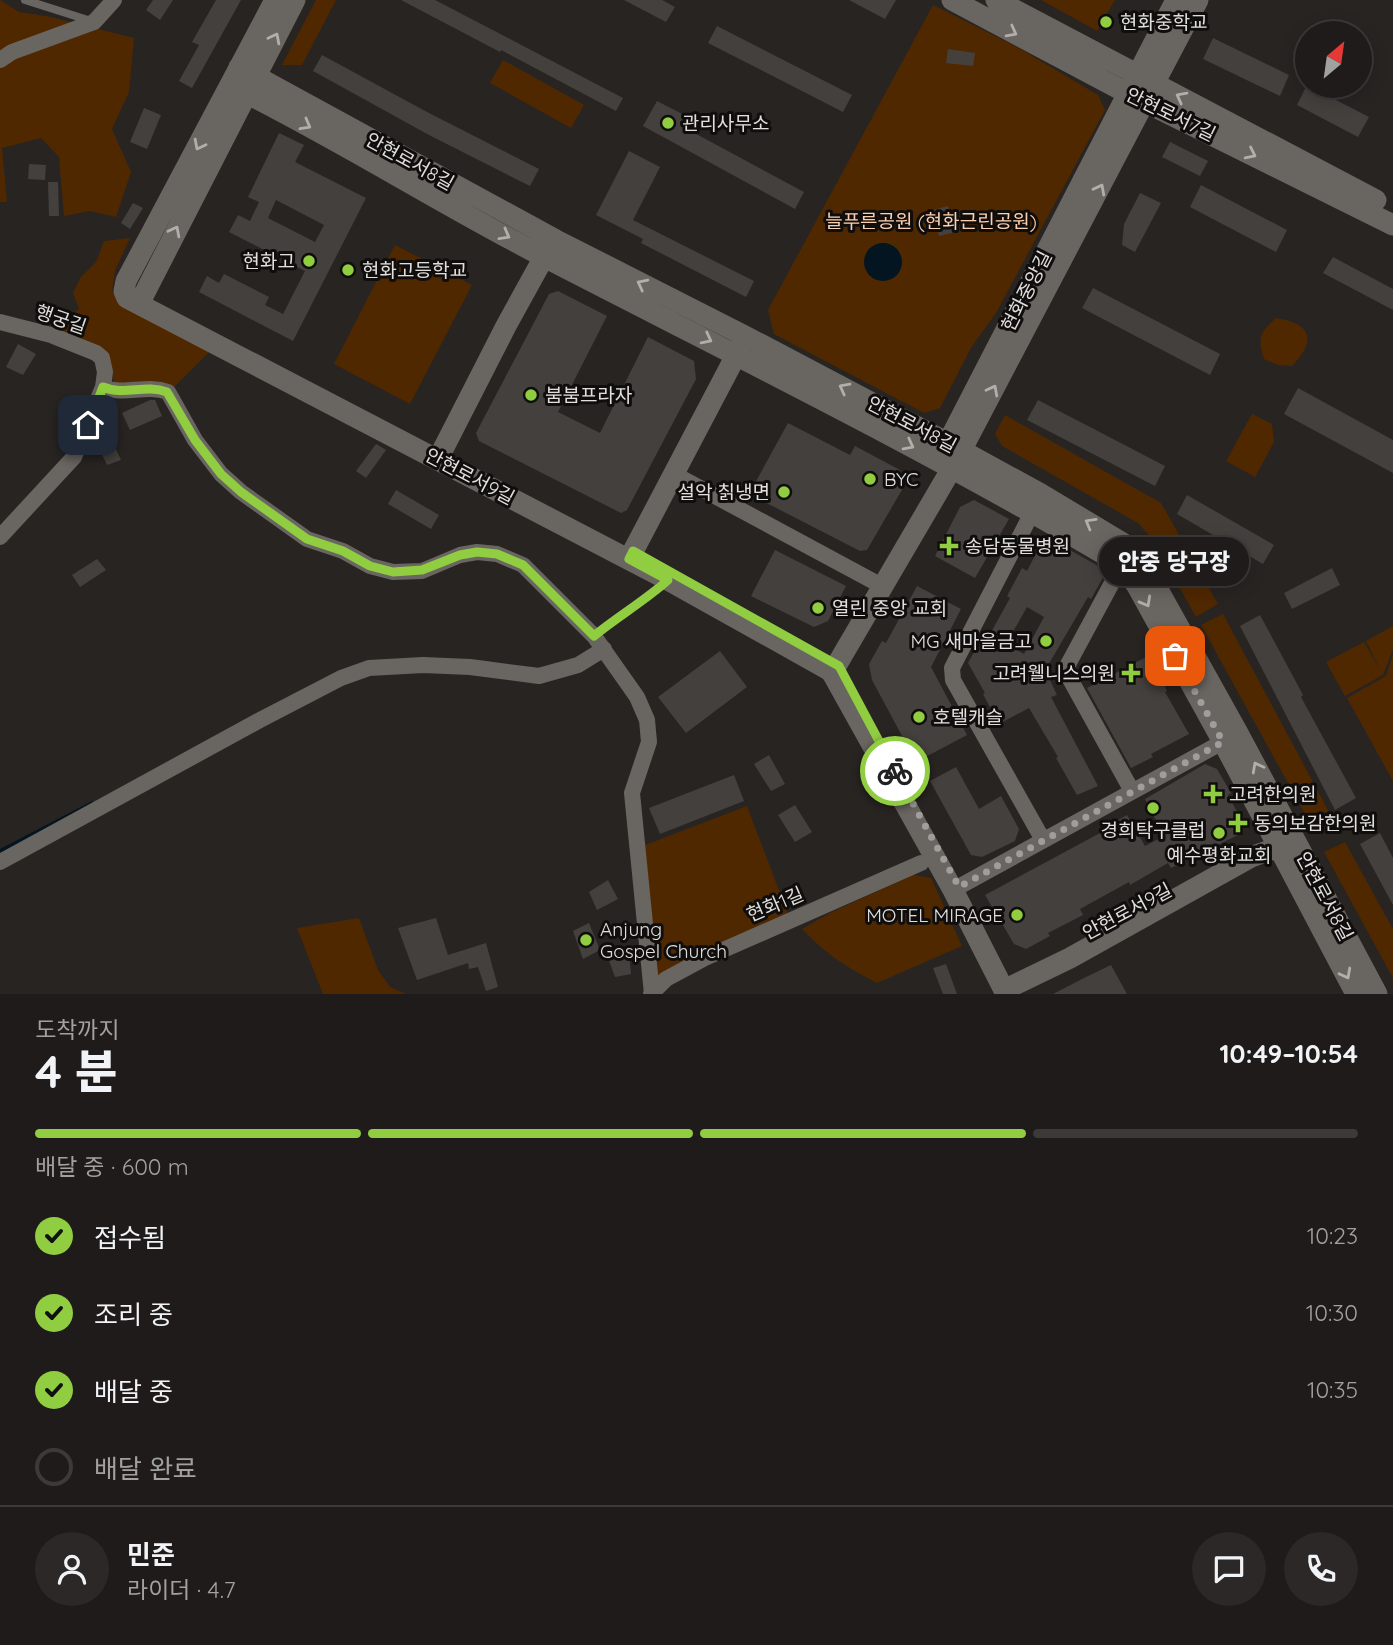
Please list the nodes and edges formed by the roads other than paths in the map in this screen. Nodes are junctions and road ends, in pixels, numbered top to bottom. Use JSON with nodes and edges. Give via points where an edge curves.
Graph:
{"nodes":[{"id":1,"x":25,"y":0,"type":"edge"},
{"id":2,"x":114,"y":0,"type":"edge"},
{"id":3,"x":275,"y":0,"type":"edge"},
{"id":4,"x":295,"y":0,"type":"edge"},
{"id":5,"x":951,"y":0,"type":"edge"},
{"id":6,"x":996,"y":0,"type":"edge"},
{"id":7,"x":1176,"y":0,"type":"edge"},
{"id":8,"x":1198,"y":0,"type":"edge"},
{"id":9,"x":94,"y":22,"type":"junction"},
{"id":10,"x":0,"y":60,"type":"edge"},
{"id":11,"x":243,"y":80,"type":"junction"},
{"id":12,"x":1147,"y":86,"type":"junction"},
{"id":13,"x":1127,"y":93,"type":"junction"},
{"id":14,"x":1393,"y":209,"type":"edge"},
{"id":15,"x":1393,"y":225,"type":"edge"},
{"id":16,"x":544,"y":257,"type":"junction"},
{"id":17,"x":0,"y":322,"type":"edge"},
{"id":18,"x":741,"y":345,"type":"junction"},
{"id":19,"x":103,"y":387,"type":"junction"},
{"id":20,"x":441,"y":455,"type":"junction"},
{"id":21,"x":950,"y":456,"type":"junction"},
{"id":22,"x":674,"y":474,"type":"junction"},
{"id":23,"x":1037,"y":503,"type":"junction"},
{"id":24,"x":0,"y":537,"type":"edge"},
{"id":25,"x":631,"y":555,"type":"junction"},
{"id":26,"x":1126,"y":557,"type":"junction"},
{"id":27,"x":668,"y":580,"type":"junction"},
{"id":28,"x":877,"y":583,"type":"junction"},
{"id":29,"x":599,"y":642,"type":"junction"},
{"id":30,"x":832,"y":667,"type":"junction"},
{"id":31,"x":1231,"y":738,"type":"junction"},
{"id":32,"x":1132,"y":791,"type":"junction"},
{"id":33,"x":1284,"y":837,"type":"junction"},
{"id":34,"x":1043,"y":840,"type":"junction"},
{"id":35,"x":0,"y":862,"type":"edge"},
{"id":36,"x":921,"y":863,"type":"dead end"},
{"id":37,"x":956,"y":889,"type":"junction"},
{"id":38,"x":1006,"y":986,"type":"edge"},
{"id":39,"x":652,"y":994,"type":"edge"},
{"id":40,"x":1356,"y":994,"type":"edge"},
{"id":41,"x":1377,"y":994,"type":"edge"}],
"edges":[{"from":1,"to":9,"type":"lane"},
{"from":2,"to":9,"type":"street"},
{"from":3,"to":11,"type":"street"},
{"from":11,"to":4,"type":"street","one_way":true},
{"from":5,"to":13,"type":"street","name":"안현로서7길","one_way":true},
{"from":6,"to":12,"type":"street","name":"안현로서7길"},
{"from":7,"to":12,"type":"street","name":"현화중앙길"},
{"from":8,"to":12,"type":"street"},
{"from":9,"to":10,"type":"street"},
{"from":11,"to":16,"type":"street","name":"안현로서8길","one_way":true},
{"from":18,"to":11,"type":"street","name":"안현로서8길","one_way":true,"via":[[555,240]]},
{"from":11,"to":20,"type":"street","name":"안현로서9길","via":[[136,292]]},
{"from":12,"to":13,"type":"street","name":"현화중앙길"},
{"from":14,"to":12,"type":"street","name":"안현로서7길","one_way":true},
{"from":12,"to":15,"type":"street","name":"안현로서7길","one_way":true},
{"from":21,"to":12,"type":"street","one_way":true},
{"from":13,"to":21,"type":"street","name":"현화중앙길"},
{"from":16,"to":18,"type":"street","name":"안현로서8길","one_way":true},
{"from":16,"to":20,"type":"street"},
{"from":17,"to":19,"type":"street","name":"행궁길","via":[[96,353],[105,372]]},
{"from":18,"to":21,"type":"street","name":"안현로서8길"},
{"from":18,"to":22,"type":"street"},
{"from":19,"to":24,"type":"street","via":[[74,457]]},
{"from":19,"to":29,"type":"street","via":[[116,392],[145,388],[167,392],[221,474],[307,539],[393,572],[422,570],[477,552],[497,554],[523,565]]},
{"from":20,"to":25,"type":"street","name":"안현로서9길"},
{"from":21,"to":23,"type":"street","name":"안현로서8길"},
{"from":21,"to":28,"type":"street","name":"현화중앙길"},
{"from":22,"to":25,"type":"street"},
{"from":22,"to":28,"type":"street"},
{"from":23,"to":26,"type":"street","name":"안현로서8길"},
{"from":23,"to":34,"type":"street","via":[[952,668],[953,680]]},
{"from":25,"to":27,"type":"street","name":"안현로서9길"},
{"from":25,"to":30,"type":"street","name":"안현로서9길"},
{"from":26,"to":31,"type":"street","name":"안현로서8길","via":[[1137,586]]},
{"from":26,"to":32,"type":"street","via":[[1065,670]]},
{"from":27,"to":29,"type":"lane","via":[[612,621]]},
{"from":27,"to":30,"type":"street","name":"안현로서9길"},
{"from":28,"to":30,"type":"street","name":"현화중앙길"},
{"from":29,"to":35,"type":"street","via":[[578,665],[539,676],[423,665],[360,671],[260,720]]},
{"from":29,"to":39,"type":"street","via":[[638,697],[647,719],[649,742],[632,793]]},
{"from":30,"to":37,"type":"street"},
{"from":31,"to":32,"type":"street"},
{"from":31,"to":33,"type":"street","name":"안현로서8길"},
{"from":32,"to":34,"type":"street"},
{"from":33,"to":38,"type":"street","name":"안현로서9길","via":[[1128,912]]},
{"from":33,"to":40,"type":"street","name":"안현로서8길","one_way":true},
{"from":33,"to":41,"type":"street","name":"안현로서8길"},
{"from":34,"to":37,"type":"street"},
{"from":36,"to":39,"type":"street","name":"현화1길","via":[[705,958],[666,979]]},
{"from":37,"to":38,"type":"street"}]}
